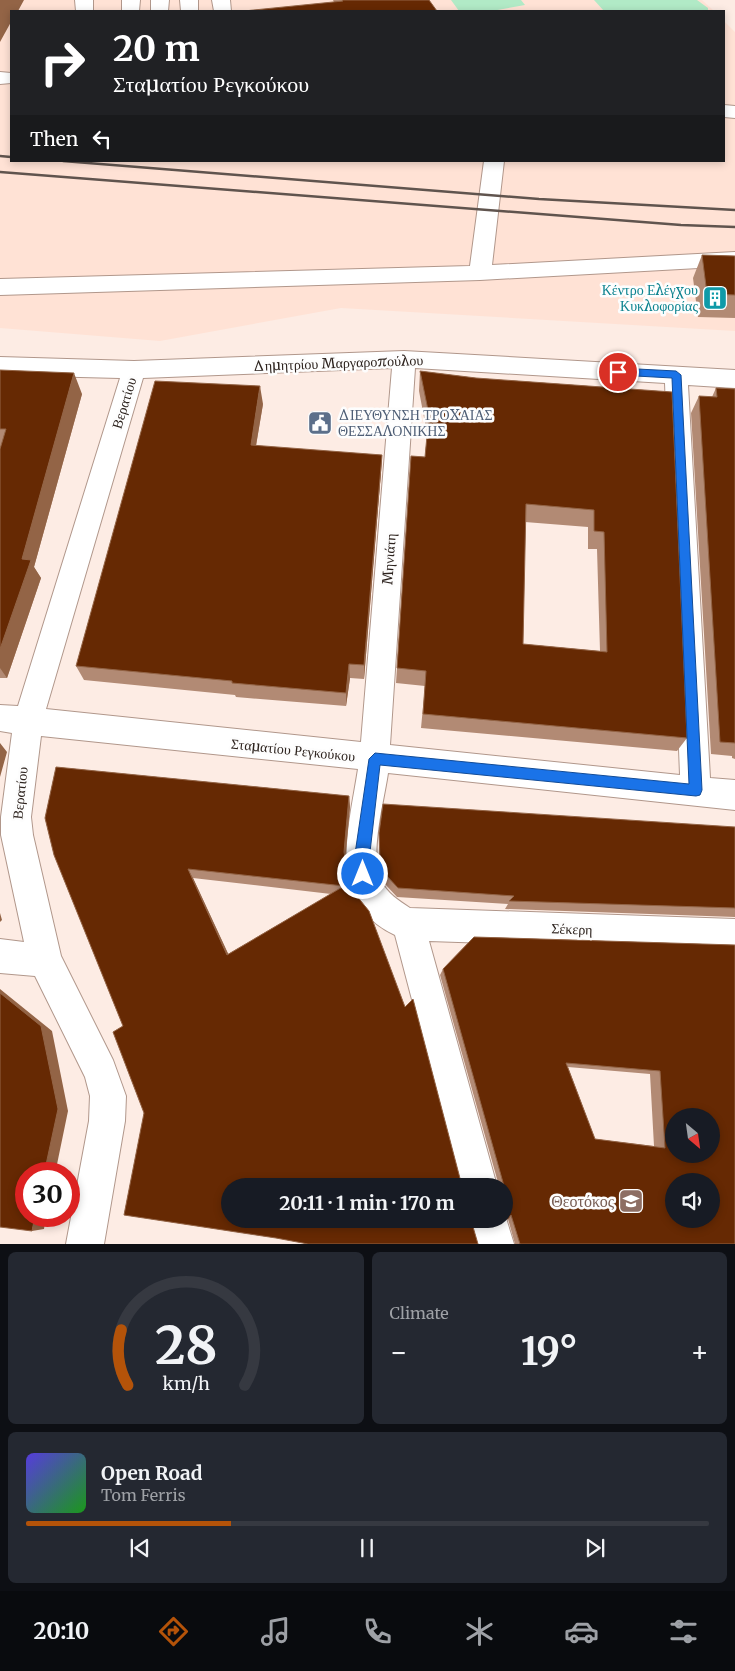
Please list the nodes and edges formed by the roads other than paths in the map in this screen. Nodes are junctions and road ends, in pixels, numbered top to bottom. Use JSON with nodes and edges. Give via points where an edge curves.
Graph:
{"nodes":[{"id":1,"x":494,"y":162,"type":"edge"},
{"id":2,"x":735,"y":259,"type":"edge"},
{"id":3,"x":480,"y":273,"type":"junction"},
{"id":4,"x":0,"y":287,"type":"edge"},
{"id":5,"x":404,"y":359,"type":"junction"},
{"id":6,"x":0,"y":366,"type":"edge"},
{"id":7,"x":134,"y":370,"type":"junction"},
{"id":8,"x":676,"y":375,"type":"junction"},
{"id":9,"x":735,"y":379,"type":"edge"},
{"id":10,"x":14,"y":719,"type":"edge"},
{"id":11,"x":375,"y":759,"type":"junction"},
{"id":12,"x":696,"y":790,"type":"junction"},
{"id":13,"x":735,"y":795,"type":"edge"},
{"id":14,"x":408,"y":924,"type":"junction"},
{"id":15,"x":735,"y":935,"type":"edge"},
{"id":16,"x":0,"y":956,"type":"edge"},
{"id":17,"x":46,"y":960,"type":"junction"},
{"id":18,"x":477,"y":1178,"type":"edge"},
{"id":19,"x":491,"y":1228,"type":"edge"},
{"id":20,"x":85,"y":1244,"type":"edge"},
{"id":21,"x":495,"y":1244,"type":"edge"}],
"edges":[{"from":1,"to":3,"type":"street"},
{"from":2,"to":3,"type":"street"},
{"from":3,"to":4,"type":"street"},
{"from":5,"to":7,"type":"street","name":"Δημητρίου Μαργαροπούλου"},
{"from":5,"to":8,"type":"street","name":"Δημητρίου Μαργαροπούλου"},
{"from":5,"to":11,"type":"street","name":"Μηνιάτη"},
{"from":6,"to":7,"type":"street","name":"Δημητρίου Μαργαροπούλου"},
{"from":7,"to":10,"type":"street","name":"Βερατίου"},
{"from":8,"to":9,"type":"street","name":"Δημητρίου Μαργαροπούλου"},
{"from":8,"to":12,"type":"street"},
{"from":10,"to":11,"type":"street","name":"Σταματίου Ρεγκούκου"},
{"from":10,"to":17,"type":"street","name":"Βερατίου","via":[[16,829]]},
{"from":11,"to":12,"type":"street","name":"Σταματίου Ρεγκούκου"},
{"from":11,"to":14,"type":"street","name":"Σέκερη","via":[[362,854],[363,874],[369,892],[381,908]]},
{"from":12,"to":13,"type":"street","name":"Σταματίου Ρεγκούκου"},
{"from":14,"to":15,"type":"street","name":"Σέκερη"},
{"from":14,"to":18,"type":"street"},
{"from":16,"to":17,"type":"street"},
{"from":17,"to":20,"type":"street","name":"Βερατίου","via":[[101,1072],[108,1096],[107,1121]]},
{"from":19,"to":21,"type":"street"}]}
